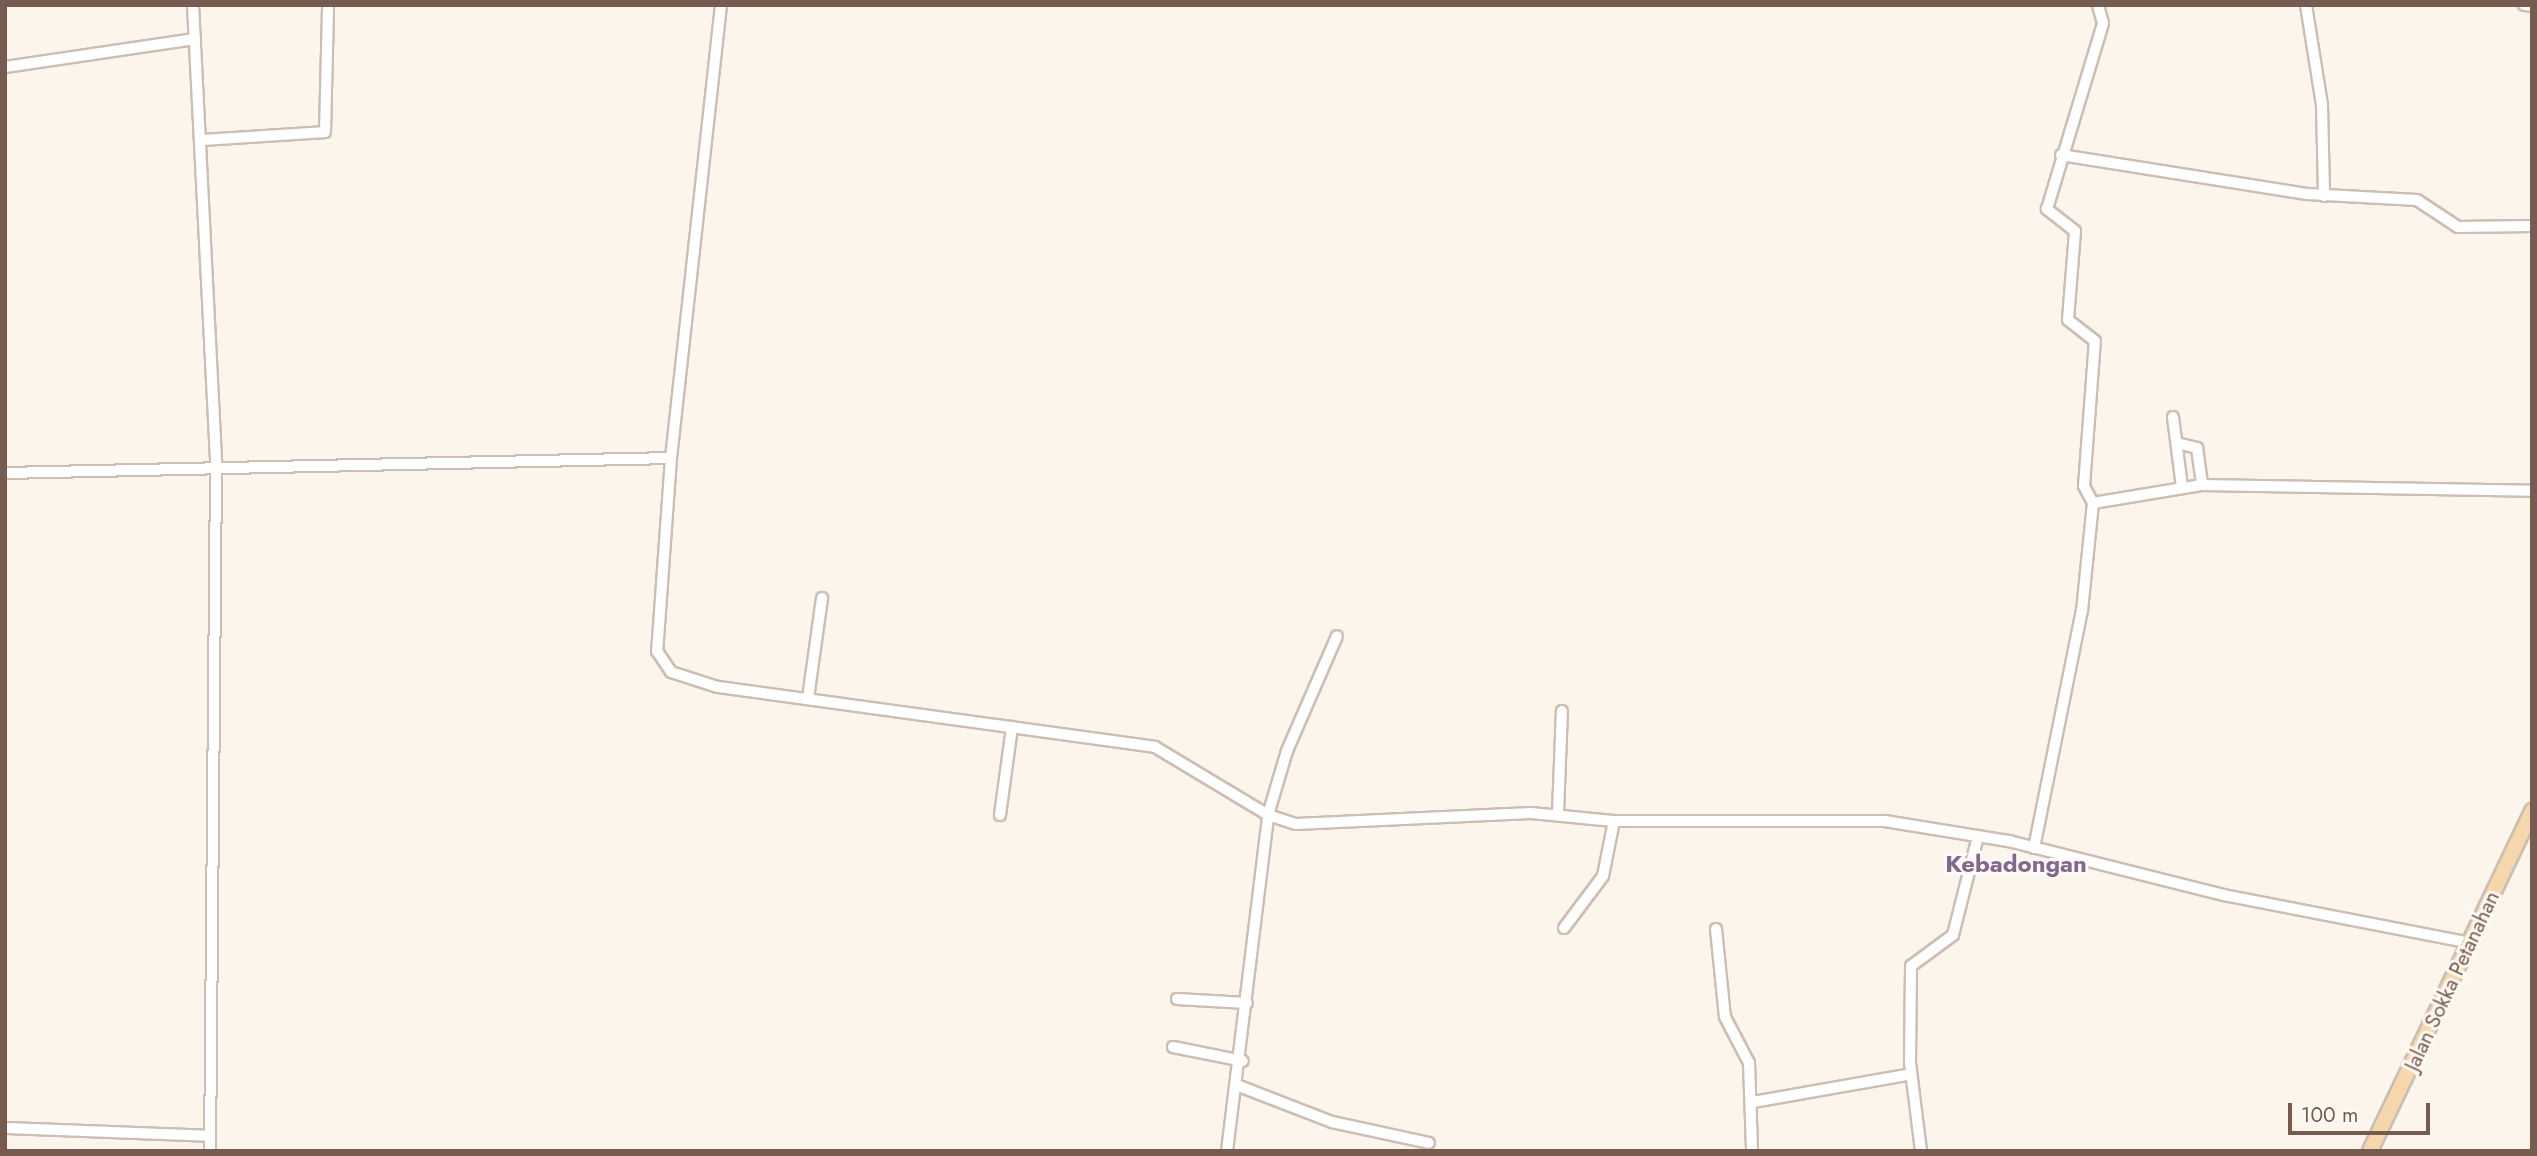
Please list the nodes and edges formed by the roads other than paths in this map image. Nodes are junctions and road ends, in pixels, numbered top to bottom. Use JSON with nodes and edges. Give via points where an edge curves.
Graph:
{"nodes":[{"id":1,"x":193,"y":5,"type":"edge"},
{"id":2,"x":328,"y":5,"type":"edge"},
{"id":3,"x":721,"y":5,"type":"edge"},
{"id":4,"x":2098,"y":5,"type":"edge"},
{"id":5,"x":2306,"y":5,"type":"edge"},
{"id":6,"x":2524,"y":5,"type":"edge"},
{"id":7,"x":2532,"y":6,"type":"edge"},
{"id":8,"x":195,"y":38,"type":"junction"},
{"id":9,"x":5,"y":67,"type":"edge"},
{"id":10,"x":204,"y":140,"type":"junction"},
{"id":11,"x":2061,"y":155,"type":"junction"},
{"id":12,"x":2324,"y":196,"type":"junction"},
{"id":13,"x":2532,"y":226,"type":"edge"},
{"id":14,"x":2173,"y":417,"type":"dead end"},
{"id":15,"x":2176,"y":443,"type":"junction"},
{"id":16,"x":671,"y":458,"type":"junction"},
{"id":17,"x":216,"y":467,"type":"junction"},
{"id":18,"x":5,"y":473,"type":"edge"},
{"id":19,"x":2202,"y":485,"type":"junction"},
{"id":20,"x":2182,"y":487,"type":"junction"},
{"id":21,"x":2532,"y":491,"type":"edge"},
{"id":22,"x":2093,"y":503,"type":"junction"},
{"id":23,"x":822,"y":598,"type":"dead end"},
{"id":24,"x":1336,"y":636,"type":"dead end"},
{"id":25,"x":808,"y":698,"type":"junction"},
{"id":26,"x":1562,"y":712,"type":"dead end"},
{"id":27,"x":1012,"y":727,"type":"junction"},
{"id":28,"x":2532,"y":811,"type":"edge"},
{"id":29,"x":1558,"y":813,"type":"junction"},
{"id":30,"x":1000,"y":815,"type":"dead end"},
{"id":31,"x":1268,"y":815,"type":"junction"},
{"id":32,"x":1614,"y":821,"type":"junction"},
{"id":33,"x":1978,"y":836,"type":"junction"},
{"id":34,"x":2034,"y":848,"type":"junction"},
{"id":35,"x":1564,"y":928,"type":"dead end"},
{"id":36,"x":1716,"y":929,"type":"dead end"},
{"id":37,"x":2470,"y":943,"type":"junction"},
{"id":38,"x":1177,"y":999,"type":"dead end"},
{"id":39,"x":1247,"y":1003,"type":"junction"},
{"id":40,"x":1173,"y":1047,"type":"dead end"},
{"id":41,"x":1242,"y":1061,"type":"junction"},
{"id":42,"x":1911,"y":1074,"type":"junction"},
{"id":43,"x":1239,"y":1086,"type":"junction"},
{"id":44,"x":1753,"y":1102,"type":"junction"},
{"id":45,"x":5,"y":1128,"type":"edge"},
{"id":46,"x":210,"y":1136,"type":"junction"},
{"id":47,"x":1429,"y":1143,"type":"dead end"},
{"id":48,"x":210,"y":1151,"type":"edge"},
{"id":49,"x":1227,"y":1151,"type":"edge"},
{"id":50,"x":1752,"y":1151,"type":"edge"},
{"id":51,"x":1921,"y":1151,"type":"edge"},
{"id":52,"x":2370,"y":1151,"type":"edge"}],
"edges":[{"from":1,"to":8,"type":"street"},
{"from":2,"to":10,"type":"street","via":[[325,132]]},
{"from":3,"to":16,"type":"street"},
{"from":4,"to":11,"type":"street","via":[[2103,23]]},
{"from":5,"to":12,"type":"street","via":[[2322,105]]},
{"from":6,"to":7,"type":"street"},
{"from":8,"to":9,"type":"street"},
{"from":8,"to":10,"type":"street"},
{"from":10,"to":17,"type":"street"},
{"from":11,"to":12,"type":"street"},
{"from":11,"to":22,"type":"street","via":[[2047,209],[2075,231],[2068,320],[2095,341],[2084,486]]},
{"from":12,"to":13,"type":"street","via":[[2417,200],[2458,227]]},
{"from":14,"to":15,"type":"street"},
{"from":15,"to":19,"type":"street","via":[[2197,448]]},
{"from":15,"to":20,"type":"street"},
{"from":16,"to":17,"type":"street"},
{"from":16,"to":25,"type":"street","via":[[659,663],[718,687]]},
{"from":17,"to":18,"type":"street"},
{"from":17,"to":46,"type":"street"},
{"from":19,"to":20,"type":"street"},
{"from":19,"to":21,"type":"street"},
{"from":20,"to":22,"type":"street"},
{"from":22,"to":34,"type":"street","via":[[2082,611]]},
{"from":23,"to":25,"type":"street"},
{"from":24,"to":31,"type":"street","via":[[1287,751]]},
{"from":25,"to":27,"type":"street"},
{"from":26,"to":29,"type":"street"},
{"from":27,"to":30,"type":"street"},
{"from":27,"to":31,"type":"street","via":[[1155,747]]},
{"from":28,"to":37,"type":"main road","name":"Jalan Sokka Petanahan"},
{"from":29,"to":31,"type":"street","via":[[1451,815],[1361,826],[1296,824]]},
{"from":29,"to":32,"type":"street"},
{"from":31,"to":39,"type":"street"},
{"from":32,"to":33,"type":"street","via":[[1802,816]]},
{"from":32,"to":35,"type":"street","via":[[1603,876]]},
{"from":33,"to":34,"type":"street"},
{"from":33,"to":42,"type":"street","via":[[1953,935],[1911,966]]},
{"from":34,"to":37,"type":"street","via":[[2224,895]]},
{"from":36,"to":44,"type":"street","via":[[1721,995],[1749,1063]]},
{"from":37,"to":52,"type":"main road","name":"Jalan Sokka Petanahan"},
{"from":38,"to":39,"type":"street"},
{"from":39,"to":41,"type":"street"},
{"from":40,"to":41,"type":"street"},
{"from":41,"to":43,"type":"street"},
{"from":42,"to":44,"type":"street"},
{"from":42,"to":51,"type":"street"},
{"from":43,"to":47,"type":"street","via":[[1345,1126]]},
{"from":43,"to":49,"type":"street"},
{"from":44,"to":50,"type":"street"},
{"from":45,"to":46,"type":"street"},
{"from":46,"to":48,"type":"street"}]}
